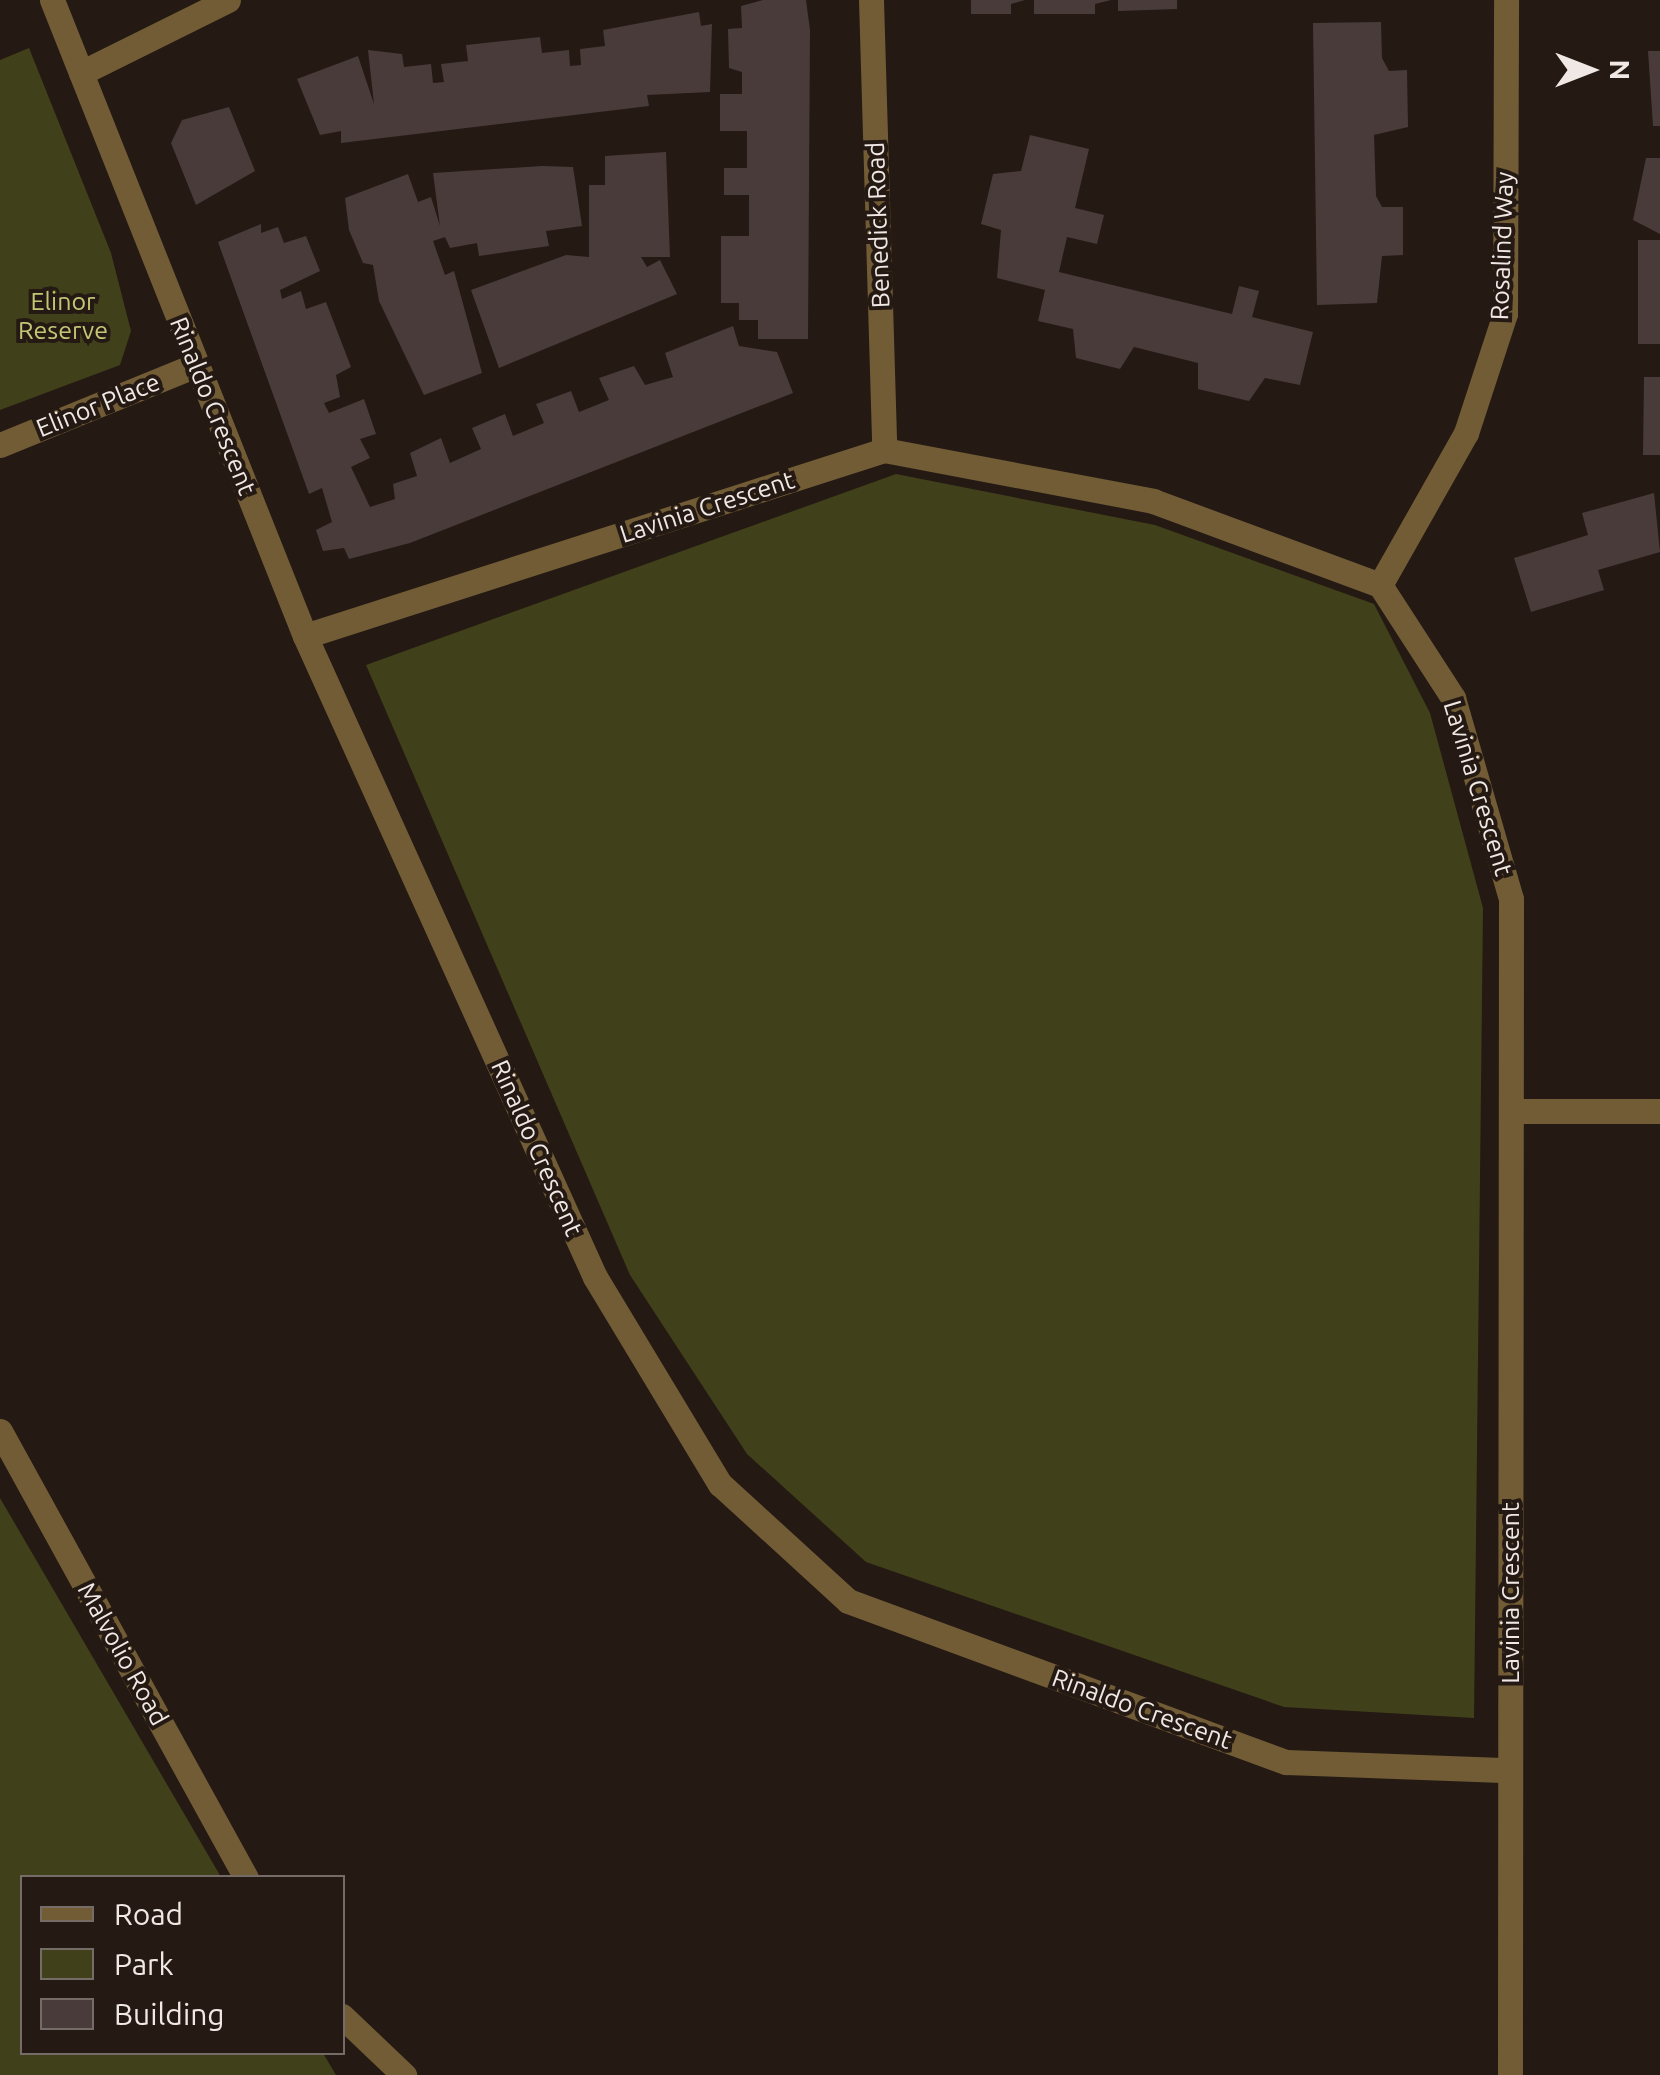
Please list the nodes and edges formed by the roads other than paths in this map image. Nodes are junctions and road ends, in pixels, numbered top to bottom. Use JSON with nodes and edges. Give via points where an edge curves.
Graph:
{"nodes":[{"id":1,"x":52,"y":0,"type":"edge"},
{"id":2,"x":228,"y":0,"type":"edge"},
{"id":3,"x":872,"y":0,"type":"edge"},
{"id":4,"x":1506,"y":0,"type":"edge"},
{"id":5,"x":81,"y":73,"type":"junction"},
{"id":6,"x":196,"y":365,"type":"junction"},
{"id":7,"x":0,"y":445,"type":"edge"},
{"id":8,"x":884,"y":450,"type":"junction"},
{"id":9,"x":1380,"y":585,"type":"junction"},
{"id":10,"x":306,"y":636,"type":"junction"},
{"id":11,"x":1512,"y":1111,"type":"junction"},
{"id":12,"x":1660,"y":1111,"type":"edge"},
{"id":13,"x":0,"y":1430,"type":"edge"},
{"id":14,"x":1509,"y":1770,"type":"junction"},
{"id":15,"x":244,"y":1875,"type":"edge"},
{"id":16,"x":345,"y":2019,"type":"edge"},
{"id":17,"x":404,"y":2075,"type":"edge"},
{"id":18,"x":1510,"y":2075,"type":"edge"}],
"edges":[{"from":1,"to":5,"type":"street","name":"Rinaldo Crescent"},
{"from":2,"to":5,"type":"street"},
{"from":3,"to":8,"type":"street","name":"Benedick Road"},
{"from":4,"to":9,"type":"street","name":"Rosalind Way","via":[[1505,314],[1466,432]]},
{"from":5,"to":6,"type":"street","name":"Rinaldo Crescent"},
{"from":6,"to":7,"type":"street","name":"Elinor Place"},
{"from":6,"to":10,"type":"street","name":"Rinaldo Crescent"},
{"from":8,"to":9,"type":"street","name":"Lavinia Crescent","via":[[1153,501]]},
{"from":8,"to":10,"type":"street","name":"Lavinia Crescent"},
{"from":9,"to":11,"type":"street","name":"Lavinia Crescent","via":[[1453,698],[1511,899]]},
{"from":10,"to":14,"type":"street","name":"Rinaldo Crescent","via":[[595,1278],[720,1484],[848,1601],[1268,1756]]},
{"from":11,"to":12,"type":"street"},
{"from":11,"to":14,"type":"street","name":"Lavinia Crescent"},
{"from":13,"to":15,"type":"street","name":"Malvolio Road"},
{"from":14,"to":18,"type":"street","name":"Lavinia Crescent"},
{"from":16,"to":17,"type":"street"}]}
